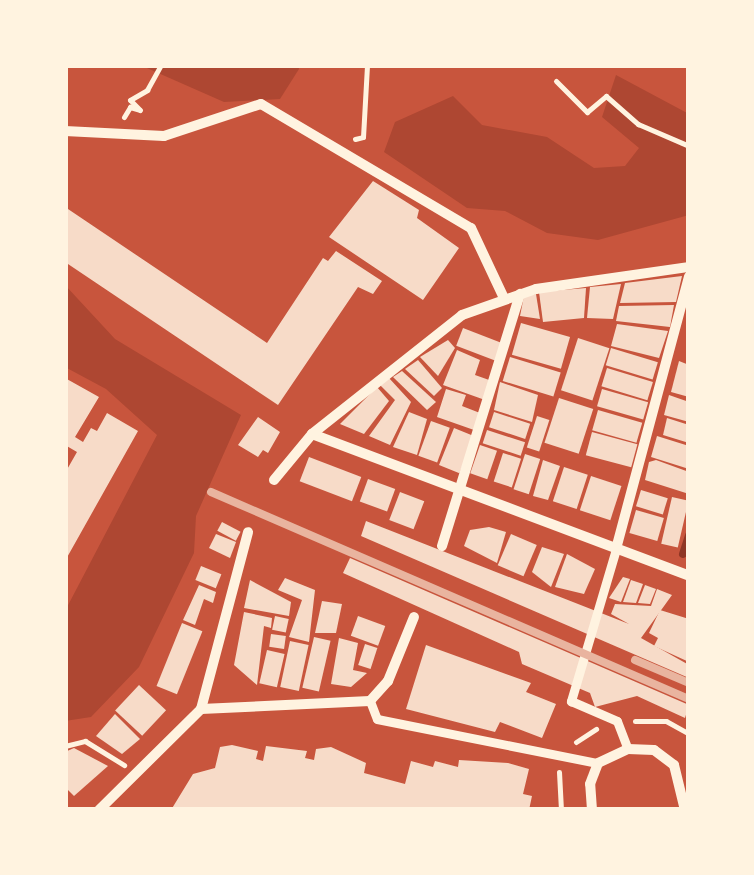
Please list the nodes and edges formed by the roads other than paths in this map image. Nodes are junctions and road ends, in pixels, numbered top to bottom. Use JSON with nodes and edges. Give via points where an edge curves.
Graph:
{"nodes":[{"id":1,"x":65,"y":131,"type":"edge"},
{"id":2,"x":689,"y":267,"type":"edge"},
{"id":3,"x":689,"y":277,"type":"edge"},
{"id":4,"x":520,"y":294,"type":"junction"},
{"id":5,"x":503,"y":296,"type":"junction"},
{"id":6,"x":312,"y":434,"type":"junction"},
{"id":7,"x":274,"y":480,"type":"dead end"},
{"id":8,"x":464,"y":490,"type":"junction"},
{"id":9,"x":248,"y":532,"type":"dead end"},
{"id":10,"x":442,"y":546,"type":"dead end"},
{"id":11,"x":616,"y":548,"type":"junction"},
{"id":12,"x":689,"y":576,"type":"edge"},
{"id":13,"x":414,"y":616,"type":"dead end"},
{"id":14,"x":370,"y":701,"type":"junction"},
{"id":15,"x":201,"y":710,"type":"junction"},
{"id":16,"x":628,"y":748,"type":"junction"},
{"id":17,"x":598,"y":763,"type":"junction"},
{"id":18,"x":99,"y":810,"type":"edge"},
{"id":19,"x":592,"y":810,"type":"edge"},
{"id":20,"x":685,"y":810,"type":"edge"}],
"edges":[{"from":1,"to":5,"type":"street","via":[[164,136],[261,104],[471,228]]},
{"from":2,"to":4,"type":"street"},
{"from":3,"to":11,"type":"street"},
{"from":4,"to":5,"type":"street"},
{"from":4,"to":8,"type":"street"},
{"from":5,"to":6,"type":"street","via":[[436,334]]},
{"from":6,"to":7,"type":"street"},
{"from":6,"to":8,"type":"street"},
{"from":8,"to":10,"type":"street"},
{"from":8,"to":11,"type":"street"},
{"from":9,"to":15,"type":"street"},
{"from":11,"to":12,"type":"street"},
{"from":11,"to":16,"type":"street","via":[[570,701],[617,721]]},
{"from":13,"to":14,"type":"street","via":[[388,681]]},
{"from":14,"to":15,"type":"street"},
{"from":14,"to":17,"type":"street","via":[[378,718]]},
{"from":15,"to":18,"type":"street"},
{"from":16,"to":17,"type":"street"},
{"from":16,"to":20,"type":"street","via":[[654,750],[674,765]]},
{"from":17,"to":19,"type":"street"}]}
